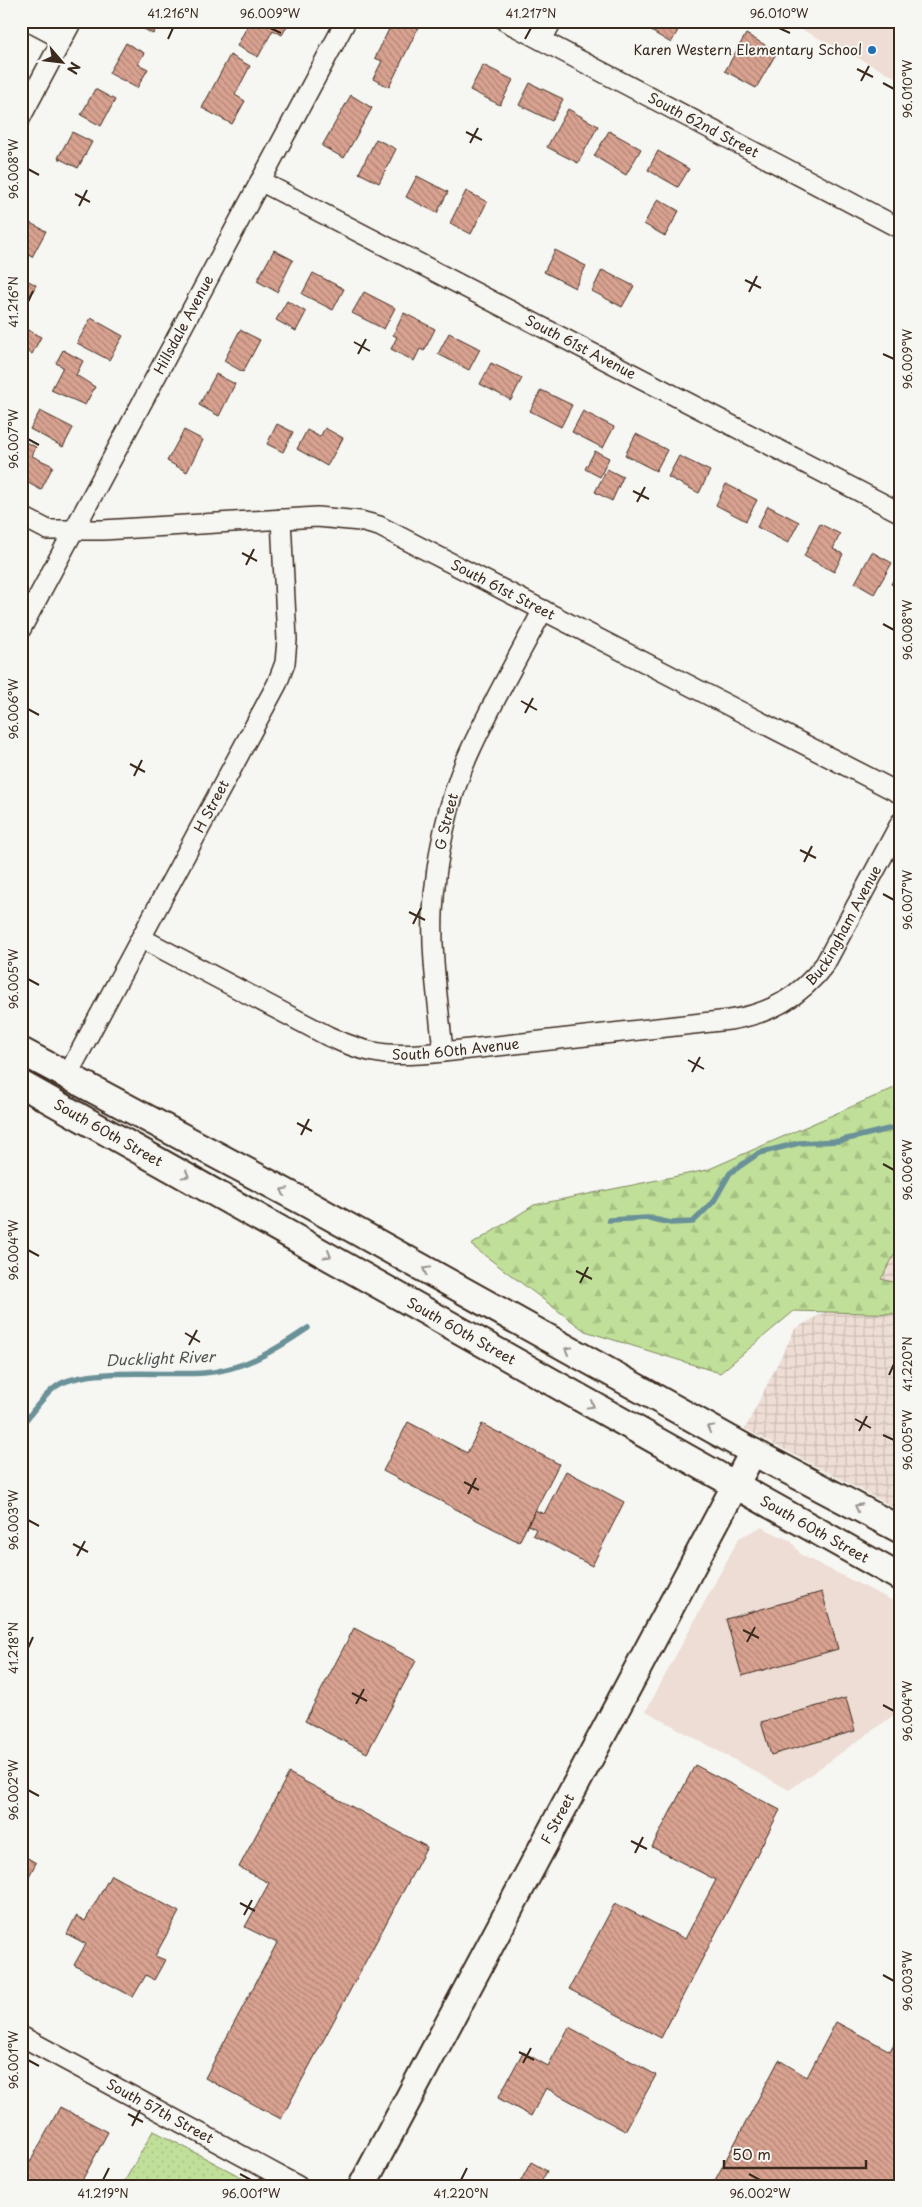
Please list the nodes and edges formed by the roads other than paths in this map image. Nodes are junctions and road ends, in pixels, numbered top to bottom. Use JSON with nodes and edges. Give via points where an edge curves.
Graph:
{"nodes":[{"id":1,"x":28,"y":21,"type":"edge"},
{"id":2,"x":72,"y":21,"type":"edge"},
{"id":3,"x":346,"y":21,"type":"edge"},
{"id":4,"x":505,"y":21,"type":"edge"},
{"id":5,"x":552,"y":21,"type":"edge"},
{"id":6,"x":62,"y":39,"type":"junction"},
{"id":7,"x":542,"y":40,"type":"junction"},
{"id":8,"x":21,"y":117,"type":"edge"},
{"id":9,"x":260,"y":181,"type":"junction"},
{"id":10,"x":901,"y":230,"type":"edge"},
{"id":11,"x":901,"y":513,"type":"edge"},
{"id":12,"x":21,"y":516,"type":"edge"},
{"id":13,"x":281,"y":519,"type":"junction"},
{"id":14,"x":74,"y":530,"type":"junction"},
{"id":15,"x":543,"y":610,"type":"junction"},
{"id":16,"x":21,"y":630,"type":"edge"},
{"id":17,"x":901,"y":794,"type":"edge"},
{"id":18,"x":901,"y":822,"type":"edge"},
{"id":19,"x":141,"y":938,"type":"junction"},
{"id":20,"x":793,"y":997,"type":"joint"},
{"id":21,"x":21,"y":1051,"type":"edge"},
{"id":22,"x":443,"y":1052,"type":"junction"},
{"id":23,"x":67,"y":1076,"type":"junction"},
{"id":24,"x":21,"y":1084,"type":"edge"},
{"id":25,"x":753,"y":1452,"type":"junction"},
{"id":26,"x":734,"y":1486,"type":"junction"},
{"id":27,"x":901,"y":1530,"type":"edge"},
{"id":28,"x":901,"y":1578,"type":"edge"},
{"id":29,"x":21,"y":2036,"type":"edge"},
{"id":30,"x":298,"y":2186,"type":"edge"},
{"id":31,"x":362,"y":2186,"type":"edge"}],
"edges":[{"from":1,"to":6,"type":"street"},
{"from":2,"to":6,"type":"street"},
{"from":3,"to":9,"type":"street","name":"Hillsdale Avenue"},
{"from":4,"to":7,"type":"street","name":"South 62nd Street"},
{"from":5,"to":7,"type":"street"},
{"from":6,"to":8,"type":"street"},
{"from":7,"to":10,"type":"street","name":"South 62nd Street"},
{"from":9,"to":11,"type":"street","name":"South 61st Avenue"},
{"from":9,"to":14,"type":"street","name":"Hillsdale Avenue"},
{"from":12,"to":14,"type":"street","via":[[48,530]]},
{"from":13,"to":14,"type":"street","name":"South 61st Street"},
{"from":13,"to":15,"type":"street","name":"South 61st Street","via":[[338,518],[379,526]]},
{"from":13,"to":19,"type":"street","name":"H Street","via":[[287,640],[285,663],[277,684]]},
{"from":14,"to":16,"type":"street","name":"Hillsdale Avenue"},
{"from":15,"to":17,"type":"street","name":"South 61st Street"},
{"from":15,"to":22,"type":"street","name":"G Street","via":[[470,752],[455,789],[446,825],[433,913]]},
{"from":18,"to":20,"type":"street","name":"Buckingham Avenue","via":[[825,964]]},
{"from":19,"to":22,"type":"street","name":"South 60th Avenue","via":[[353,1048],[396,1056]]},
{"from":19,"to":23,"type":"street","name":"H Street"},
{"from":20,"to":22,"type":"street","name":"South 60th Avenue","via":[[747,1018]]},
{"from":21,"to":23,"type":"main road"},
{"from":25,"to":23,"type":"main road","one_way":true,"via":[[298,1199]]},
{"from":24,"to":26,"type":"main road","name":"South 60th Street","one_way":true},
{"from":25,"to":26,"type":"main road","name":"F Street"},
{"from":27,"to":25,"type":"main road","one_way":true},
{"from":26,"to":28,"type":"main road","name":"South 60th Street"},
{"from":26,"to":31,"type":"main road","name":"F Street"},
{"from":29,"to":30,"type":"street","name":"South 57th Street"}]}
